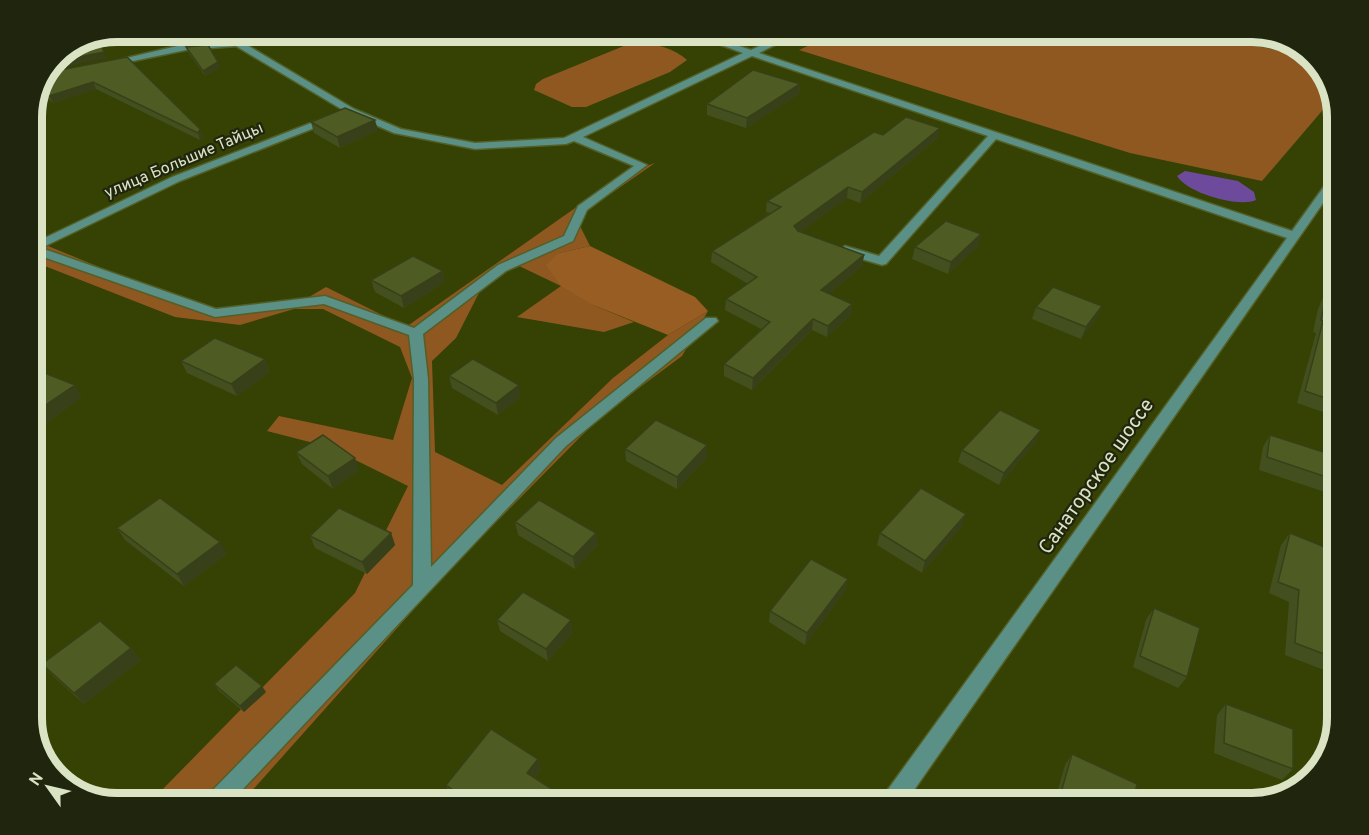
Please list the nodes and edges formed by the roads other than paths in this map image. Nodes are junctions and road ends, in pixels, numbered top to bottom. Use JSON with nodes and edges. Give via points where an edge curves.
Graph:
{"nodes":[{"id":1,"x":236,"y":42,"type":"joint"},
{"id":2,"x":719,"y":42,"type":"edge"},
{"id":3,"x":775,"y":42,"type":"edge"},
{"id":4,"x":1250,"y":42,"type":"edge"},
{"id":5,"x":1282,"y":48,"type":"edge"},
{"id":6,"x":751,"y":53,"type":"junction"},
{"id":7,"x":94,"y":66,"type":"edge"},
{"id":8,"x":351,"y":111,"type":"junction"},
{"id":9,"x":994,"y":135,"type":"junction"},
{"id":10,"x":574,"y":137,"type":"junction"},
{"id":11,"x":1327,"y":191,"type":"edge"},
{"id":12,"x":1294,"y":236,"type":"junction"},
{"id":13,"x":42,"y":243,"type":"edge"},
{"id":14,"x":836,"y":247,"type":"edge"},
{"id":15,"x":42,"y":252,"type":"edge"},
{"id":16,"x":711,"y":321,"type":"dead end"},
{"id":17,"x":416,"y":333,"type":"junction"},
{"id":18,"x":422,"y":586,"type":"junction"},
{"id":19,"x":226,"y":793,"type":"edge"},
{"id":20,"x":900,"y":793,"type":"edge"}],
"edges":[{"from":1,"to":7,"type":"street","via":[[186,47]]},
{"from":1,"to":8,"type":"street"},
{"from":2,"to":6,"type":"street"},
{"from":3,"to":6,"type":"street"},
{"from":4,"to":5,"type":"street"},
{"from":6,"to":9,"type":"street"},
{"from":6,"to":10,"type":"street"},
{"from":8,"to":10,"type":"street","via":[[398,131],[475,146],[566,141]]},
{"from":8,"to":13,"type":"street","name":"улица Большие Тайцы","via":[[176,179]]},
{"from":9,"to":12,"type":"street"},
{"from":9,"to":14,"type":"street","via":[[882,261]]},
{"from":10,"to":17,"type":"street","via":[[642,165],[582,208],[569,238],[502,268]]},
{"from":11,"to":12,"type":"street","name":"Санаторское шоссе"},
{"from":12,"to":20,"type":"street","name":"Санаторское шоссе"},
{"from":15,"to":17,"type":"street","via":[[215,313],[325,300]]},
{"from":16,"to":18,"type":"street","via":[[561,442]]},
{"from":17,"to":18,"type":"street","via":[[421,379]]},
{"from":18,"to":19,"type":"street"}]}
